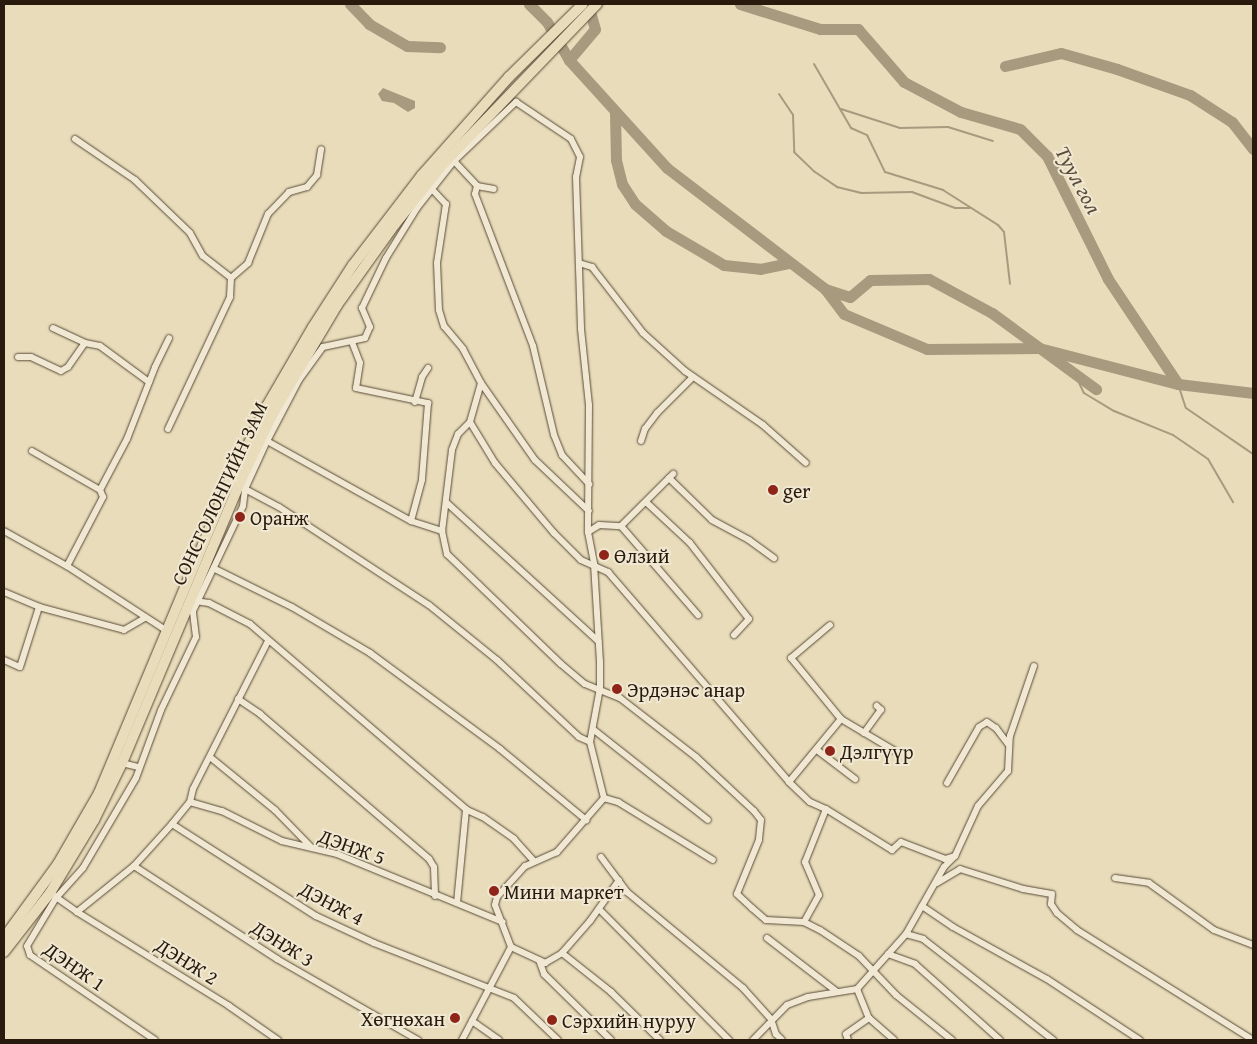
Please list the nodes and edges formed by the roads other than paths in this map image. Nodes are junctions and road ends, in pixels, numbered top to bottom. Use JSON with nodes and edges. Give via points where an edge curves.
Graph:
{"nodes":[{"id":1,"x":583,"y":4,"type":"edge"},
{"id":2,"x":597,"y":4,"type":"edge"},
{"id":3,"x":514,"y":79,"type":"junction"},
{"id":4,"x":75,"y":139,"type":"dead end"},
{"id":5,"x":321,"y":149,"type":"dead end"},
{"id":6,"x":450,"y":164,"type":"junction"},
{"id":7,"x":429,"y":185,"type":"junction"},
{"id":8,"x":477,"y":186,"type":"junction"},
{"id":9,"x":494,"y":189,"type":"dead end"},
{"id":10,"x":376,"y":249,"type":"junction"},
{"id":11,"x":386,"y":258,"type":"junction"},
{"id":12,"x":579,"y":262,"type":"junction"},
{"id":13,"x":231,"y":278,"type":"junction"},
{"id":14,"x":53,"y":328,"type":"dead end"},
{"id":15,"x":169,"y":338,"type":"dead end"},
{"id":16,"x":352,"y":342,"type":"junction"},
{"id":17,"x":85,"y":343,"type":"junction"},
{"id":18,"x":18,"y":357,"type":"dead end"},
{"id":19,"x":428,"y":368,"type":"dead end"},
{"id":20,"x":693,"y":377,"type":"junction"},
{"id":21,"x":296,"y":379,"type":"junction"},
{"id":22,"x":149,"y":382,"type":"junction"},
{"id":23,"x":481,"y":383,"type":"junction"},
{"id":24,"x":415,"y":402,"type":"junction"},
{"id":25,"x":470,"y":422,"type":"junction"},
{"id":26,"x":168,"y":429,"type":"dead end"},
{"id":27,"x":267,"y":441,"type":"junction"},
{"id":28,"x":641,"y":441,"type":"dead end"},
{"id":29,"x":32,"y":451,"type":"dead end"},
{"id":30,"x":806,"y":463,"type":"dead end"},
{"id":31,"x":589,"y":484,"type":"junction"},
{"id":32,"x":245,"y":489,"type":"junction"},
{"id":33,"x":100,"y":490,"type":"junction"},
{"id":34,"x":646,"y":502,"type":"junction"},
{"id":35,"x":447,"y":503,"type":"junction"},
{"id":36,"x":589,"y":511,"type":"junction"},
{"id":37,"x":411,"y":521,"type":"junction"},
{"id":38,"x":621,"y":526,"type":"junction"},
{"id":39,"x":4,"y":531,"type":"edge"},
{"id":40,"x":442,"y":531,"type":"junction"},
{"id":41,"x":588,"y":532,"type":"junction"},
{"id":42,"x":774,"y":558,"type":"dead end"},
{"id":43,"x":594,"y":564,"type":"junction"},
{"id":44,"x":67,"y":566,"type":"junction"},
{"id":45,"x":215,"y":569,"type":"junction"},
{"id":46,"x":4,"y":592,"type":"edge"},
{"id":47,"x":194,"y":600,"type":"junction"},
{"id":48,"x":39,"y":606,"type":"junction"},
{"id":49,"x":698,"y":615,"type":"dead end"},
{"id":50,"x":145,"y":618,"type":"junction"},
{"id":51,"x":830,"y":625,"type":"dead end"},
{"id":52,"x":168,"y":631,"type":"junction"},
{"id":53,"x":734,"y":635,"type":"dead end"},
{"id":54,"x":268,"y":641,"type":"junction"},
{"id":55,"x":598,"y":641,"type":"junction"},
{"id":56,"x":4,"y":660,"type":"edge"},
{"id":57,"x":1034,"y":666,"type":"dead end"},
{"id":58,"x":600,"y":688,"type":"junction"},
{"id":59,"x":238,"y":699,"type":"junction"},
{"id":60,"x":877,"y":706,"type":"dead end"},
{"id":61,"x":139,"y":712,"type":"junction"},
{"id":62,"x":841,"y":719,"type":"junction"},
{"id":63,"x":594,"y":730,"type":"junction"},
{"id":64,"x":864,"y":733,"type":"junction"},
{"id":65,"x":590,"y":742,"type":"junction"},
{"id":66,"x":1009,"y":744,"type":"junction"},
{"id":67,"x":817,"y":750,"type":"junction"},
{"id":68,"x":895,"y":751,"type":"dead end"},
{"id":69,"x":210,"y":757,"type":"junction"},
{"id":70,"x":122,"y":763,"type":"junction"},
{"id":71,"x":138,"y":767,"type":"junction"},
{"id":72,"x":855,"y":779,"type":"dead end"},
{"id":73,"x":789,"y":782,"type":"junction"},
{"id":74,"x":947,"y":783,"type":"dead end"},
{"id":75,"x":604,"y":798,"type":"junction"},
{"id":76,"x":190,"y":802,"type":"junction"},
{"id":77,"x":466,"y":809,"type":"junction"},
{"id":78,"x":826,"y":809,"type":"junction"},
{"id":79,"x":586,"y":820,"type":"junction"},
{"id":80,"x":708,"y":820,"type":"dead end"},
{"id":81,"x":172,"y":824,"type":"junction"},
{"id":82,"x":312,"y":848,"type":"junction"},
{"id":83,"x":955,"y":856,"type":"junction"},
{"id":84,"x":601,"y":857,"type":"dead end"},
{"id":85,"x":712,"y":860,"type":"dead end"},
{"id":86,"x":534,"y":861,"type":"junction"},
{"id":87,"x":134,"y":866,"type":"junction"},
{"id":88,"x":1114,"y":878,"type":"dead end"},
{"id":89,"x":619,"y":880,"type":"junction"},
{"id":90,"x":936,"y":883,"type":"junction"},
{"id":91,"x":53,"y":896,"type":"junction"},
{"id":92,"x":435,"y":896,"type":"junction"},
{"id":93,"x":458,"y":903,"type":"junction"},
{"id":94,"x":922,"y":906,"type":"junction"},
{"id":95,"x":600,"y":909,"type":"junction"},
{"id":96,"x":77,"y":912,"type":"junction"},
{"id":97,"x":503,"y":922,"type":"junction"},
{"id":98,"x":804,"y":922,"type":"junction"},
{"id":99,"x":906,"y":934,"type":"junction"},
{"id":100,"x":4,"y":938,"type":"edge"},
{"id":101,"x":767,"y":938,"type":"dead end"},
{"id":102,"x":1253,"y":945,"type":"edge"},
{"id":103,"x":512,"y":947,"type":"junction"},
{"id":104,"x":4,"y":952,"type":"edge"},
{"id":105,"x":562,"y":953,"type":"junction"},
{"id":106,"x":888,"y":954,"type":"junction"},
{"id":107,"x":539,"y":960,"type":"junction"},
{"id":108,"x":874,"y":970,"type":"junction"},
{"id":109,"x":488,"y":989,"type":"junction"},
{"id":110,"x":857,"y":989,"type":"junction"},
{"id":111,"x":837,"y":992,"type":"junction"},
{"id":112,"x":869,"y":1018,"type":"junction"},
{"id":113,"x":771,"y":1019,"type":"junction"},
{"id":114,"x":472,"y":1021,"type":"junction"},
{"id":115,"x":155,"y":1040,"type":"edge"},
{"id":116,"x":278,"y":1040,"type":"edge"},
{"id":117,"x":418,"y":1040,"type":"edge"},
{"id":118,"x":462,"y":1040,"type":"edge"},
{"id":119,"x":499,"y":1040,"type":"edge"},
{"id":120,"x":558,"y":1040,"type":"edge"},
{"id":121,"x":611,"y":1040,"type":"edge"},
{"id":122,"x":660,"y":1040,"type":"edge"},
{"id":123,"x":729,"y":1040,"type":"edge"},
{"id":124,"x":753,"y":1040,"type":"edge"},
{"id":125,"x":782,"y":1040,"type":"edge"},
{"id":126,"x":848,"y":1040,"type":"edge"},
{"id":127,"x":894,"y":1040,"type":"edge"},
{"id":128,"x":952,"y":1040,"type":"edge"},
{"id":129,"x":1000,"y":1040,"type":"edge"},
{"id":130,"x":1053,"y":1040,"type":"edge"},
{"id":131,"x":1140,"y":1040,"type":"edge"},
{"id":132,"x":1253,"y":1040,"type":"edge"}],
"edges":[{"from":1,"to":3,"type":"main road"},
{"from":2,"to":3,"type":"main road"},
{"from":3,"to":6,"type":"main road","name":"СОНСГОЛОНГИЙН ЗАМ"},
{"from":3,"to":52,"type":"main road","name":"СОНСГОЛОНГИЙН ЗАМ","via":[[392,212],[313,327],[267,406],[230,482]]},
{"from":4,"to":13,"type":"street","via":[[135,180],[190,233],[203,256]]},
{"from":5,"to":13,"type":"street","via":[[317,175],[307,186],[289,192],[268,214],[248,263]]},
{"from":6,"to":7,"type":"main road","name":"СОНСГОЛОНГИЙН ЗАМ"},
{"from":6,"to":8,"type":"street"},
{"from":6,"to":12,"type":"street","via":[[516,102],[571,139],[580,157],[576,177]]},
{"from":7,"to":10,"type":"main road","name":"СОНСГОЛОНГИЙН ЗАМ"},
{"from":7,"to":11,"type":"street"},
{"from":7,"to":23,"type":"street","via":[[446,204],[437,263],[438,310],[444,326],[463,349]]},
{"from":8,"to":9,"type":"street"},
{"from":8,"to":31,"type":"street","via":[[475,194],[533,346],[554,435],[562,455]]},
{"from":10,"to":11,"type":"street"},
{"from":10,"to":21,"type":"main road","name":"СОНСГОЛОНГИЙН ЗАМ","via":[[337,305]]},
{"from":11,"to":16,"type":"street","via":[[362,308],[370,328],[365,338]]},
{"from":12,"to":20,"type":"street","via":[[592,267],[643,333]]},
{"from":12,"to":31,"type":"street","via":[[581,329],[589,405]]},
{"from":13,"to":26,"type":"street","via":[[230,297]]},
{"from":14,"to":17,"type":"street"},
{"from":15,"to":22,"type":"street"},
{"from":16,"to":21,"type":"street","via":[[334,342],[323,347]]},
{"from":16,"to":24,"type":"street","via":[[360,363],[356,388]]},
{"from":17,"to":18,"type":"street","via":[[68,367],[61,371],[31,357]]},
{"from":17,"to":22,"type":"street","via":[[100,346]]},
{"from":19,"to":24,"type":"street"},
{"from":20,"to":28,"type":"street","via":[[657,413],[644,429]]},
{"from":20,"to":30,"type":"street","via":[[763,425]]},
{"from":21,"to":27,"type":"street"},
{"from":21,"to":47,"type":"main road","name":"СОНСГОЛОНГИЙН ЗАМ","via":[[240,482]]},
{"from":22,"to":33,"type":"street","via":[[128,439]]},
{"from":23,"to":25,"type":"street"},
{"from":23,"to":36,"type":"street","via":[[535,460]]},
{"from":24,"to":37,"type":"street","via":[[428,403],[422,480]]},
{"from":25,"to":35,"type":"street","via":[[458,434],[452,450]]},
{"from":25,"to":43,"type":"street","via":[[495,463],[554,533],[581,560]]},
{"from":27,"to":32,"type":"street"},
{"from":27,"to":37,"type":"street"},
{"from":29,"to":33,"type":"street"},
{"from":31,"to":36,"type":"street"},
{"from":32,"to":45,"type":"street","via":[[243,506]]},
{"from":32,"to":65,"type":"street","via":[[279,507],[429,605],[497,660],[578,737]]},
{"from":33,"to":44,"type":"street","via":[[103,497]]},
{"from":34,"to":38,"type":"street"},
{"from":34,"to":42,"type":"street","via":[[671,476],[712,520]]},
{"from":34,"to":53,"type":"street","via":[[690,543],[749,619]]},
{"from":35,"to":40,"type":"street"},
{"from":35,"to":55,"type":"street"},
{"from":36,"to":41,"type":"street"},
{"from":37,"to":40,"type":"street"},
{"from":38,"to":41,"type":"street","via":[[599,525]]},
{"from":38,"to":49,"type":"street"},
{"from":39,"to":44,"type":"street"},
{"from":40,"to":58,"type":"street","via":[[446,554],[561,664],[585,684]]},
{"from":41,"to":43,"type":"street"},
{"from":43,"to":55,"type":"street"},
{"from":43,"to":73,"type":"street","via":[[608,572]]},
{"from":44,"to":50,"type":"street"},
{"from":45,"to":47,"type":"street"},
{"from":45,"to":79,"type":"street","via":[[292,607],[370,653],[500,749]]},
{"from":46,"to":48,"type":"street"},
{"from":47,"to":54,"type":"street","via":[[209,603],[250,624]]},
{"from":47,"to":61,"type":"main road","name":"СОНСГОЛОНГИЙН ЗАМ"},
{"from":47,"to":71,"type":"street","name":"ДЭНЖ 1","via":[[192,616],[196,637]]},
{"from":48,"to":50,"type":"street","via":[[124,630]]},
{"from":48,"to":56,"type":"street","via":[[20,667]]},
{"from":50,"to":52,"type":"street"},
{"from":51,"to":62,"type":"street","via":[[791,658]]},
{"from":52,"to":61,"type":"main road","name":"СОНСГОЛОНГИЙН ЗАМ"},
{"from":54,"to":59,"type":"street"},
{"from":54,"to":77,"type":"street","via":[[349,706]]},
{"from":55,"to":58,"type":"street"},
{"from":57,"to":66,"type":"street"},
{"from":58,"to":63,"type":"street"},
{"from":58,"to":98,"type":"street","via":[[620,698],[696,757],[754,811],[761,820],[759,840],[737,894],[766,920]]},
{"from":59,"to":69,"type":"street"},
{"from":59,"to":92,"type":"street","via":[[260,714],[428,859],[434,867]]},
{"from":60,"to":64,"type":"street","via":[[881,710]]},
{"from":61,"to":70,"type":"main road","name":"СОНСГОЛОНГИЙН ЗАМ"},
{"from":61,"to":100,"type":"main road","name":"СОНСГОЛОНГИЙН ЗАМ","via":[[72,842]]},
{"from":62,"to":64,"type":"street"},
{"from":62,"to":67,"type":"street"},
{"from":63,"to":65,"type":"street"},
{"from":63,"to":80,"type":"street"},
{"from":64,"to":68,"type":"street"},
{"from":65,"to":75,"type":"street"},
{"from":66,"to":74,"type":"street","via":[[987,722],[979,727]]},
{"from":66,"to":83,"type":"street","via":[[1008,771],[978,806]]},
{"from":67,"to":72,"type":"street"},
{"from":67,"to":73,"type":"street"},
{"from":69,"to":76,"type":"street"},
{"from":69,"to":82,"type":"street","via":[[275,810]]},
{"from":70,"to":71,"type":"street"},
{"from":70,"to":91,"type":"main road","name":"СОНСГОЛОНГИЙН ЗАМ"},
{"from":71,"to":91,"type":"street","name":"ДЭНЖ 1","via":[[136,778],[83,868]]},
{"from":73,"to":78,"type":"street","via":[[810,802]]},
{"from":75,"to":79,"type":"street"},
{"from":75,"to":85,"type":"street","via":[[618,802]]},
{"from":76,"to":81,"type":"street"},
{"from":76,"to":82,"type":"street","name":"ДЭНЖ 5","via":[[222,811],[282,840]]},
{"from":77,"to":86,"type":"street","via":[[514,840]]},
{"from":77,"to":93,"type":"street"},
{"from":78,"to":83,"type":"street","via":[[892,850],[902,842],[944,859]]},
{"from":78,"to":98,"type":"street","via":[[805,862],[819,895]]},
{"from":79,"to":86,"type":"street","via":[[557,852]]},
{"from":81,"to":87,"type":"street"},
{"from":81,"to":109,"type":"street","name":"ДЭНЖ 4","via":[[316,916]]},
{"from":82,"to":92,"type":"street","name":"ДЭНЖ 5","via":[[337,854]]},
{"from":83,"to":90,"type":"street","via":[[944,867]]},
{"from":84,"to":89,"type":"street"},
{"from":86,"to":97,"type":"street","via":[[525,866],[496,897],[495,905]]},
{"from":87,"to":96,"type":"street"},
{"from":87,"to":117,"type":"street","name":"ДЭНЖ 3","via":[[277,959]]},
{"from":88,"to":102,"type":"street","via":[[1149,883],[1214,930]]},
{"from":89,"to":95,"type":"street"},
{"from":89,"to":113,"type":"street","via":[[627,892],[743,988]]},
{"from":90,"to":94,"type":"street"},
{"from":90,"to":132,"type":"street","via":[[960,868],[1023,889],[1052,894],[1051,904],[1056,913],[1077,930]]},
{"from":91,"to":96,"type":"street","name":"ДЭНЖ 2"},
{"from":91,"to":104,"type":"main road","name":"СОНСГОЛОНГИЙН ЗАМ"},
{"from":91,"to":115,"type":"street","name":"ДЭНЖ 1","via":[[27,946],[30,955]]},
{"from":92,"to":93,"type":"street","name":"ДЭНЖ 5"},
{"from":93,"to":97,"type":"street","name":"ДЭНЖ 5"},
{"from":94,"to":99,"type":"street"},
{"from":94,"to":131,"type":"street","via":[[944,923],[1048,979]]},
{"from":95,"to":105,"type":"street"},
{"from":95,"to":123,"type":"street"},
{"from":96,"to":116,"type":"street","name":"ДЭНЖ 2"},
{"from":97,"to":103,"type":"street"},
{"from":98,"to":108,"type":"street","via":[[859,956]]},
{"from":99,"to":106,"type":"street"},
{"from":99,"to":130,"type":"street","via":[[923,940]]},
{"from":101,"to":111,"type":"street"},
{"from":103,"to":107,"type":"street"},
{"from":103,"to":109,"type":"street"},
{"from":105,"to":107,"type":"street","via":[[545,962]]},
{"from":105,"to":122,"type":"street","via":[[610,992]]},
{"from":106,"to":108,"type":"street"},
{"from":106,"to":129,"type":"street","via":[[915,964]]},
{"from":107,"to":121,"type":"street","via":[[544,974]]},
{"from":108,"to":110,"type":"street"},
{"from":108,"to":128,"type":"street","via":[[896,995]]},
{"from":109,"to":114,"type":"street"},
{"from":109,"to":120,"type":"street","name":"ДЭНЖ 4","via":[[514,998]]},
{"from":110,"to":111,"type":"street"},
{"from":110,"to":112,"type":"street"},
{"from":111,"to":113,"type":"street","via":[[787,1005]]},
{"from":112,"to":126,"type":"street","via":[[846,1034]]},
{"from":112,"to":127,"type":"street"},
{"from":113,"to":124,"type":"street"},
{"from":113,"to":125,"type":"street","via":[[776,1034]]},
{"from":114,"to":118,"type":"street"},
{"from":114,"to":119,"type":"street"}]}
